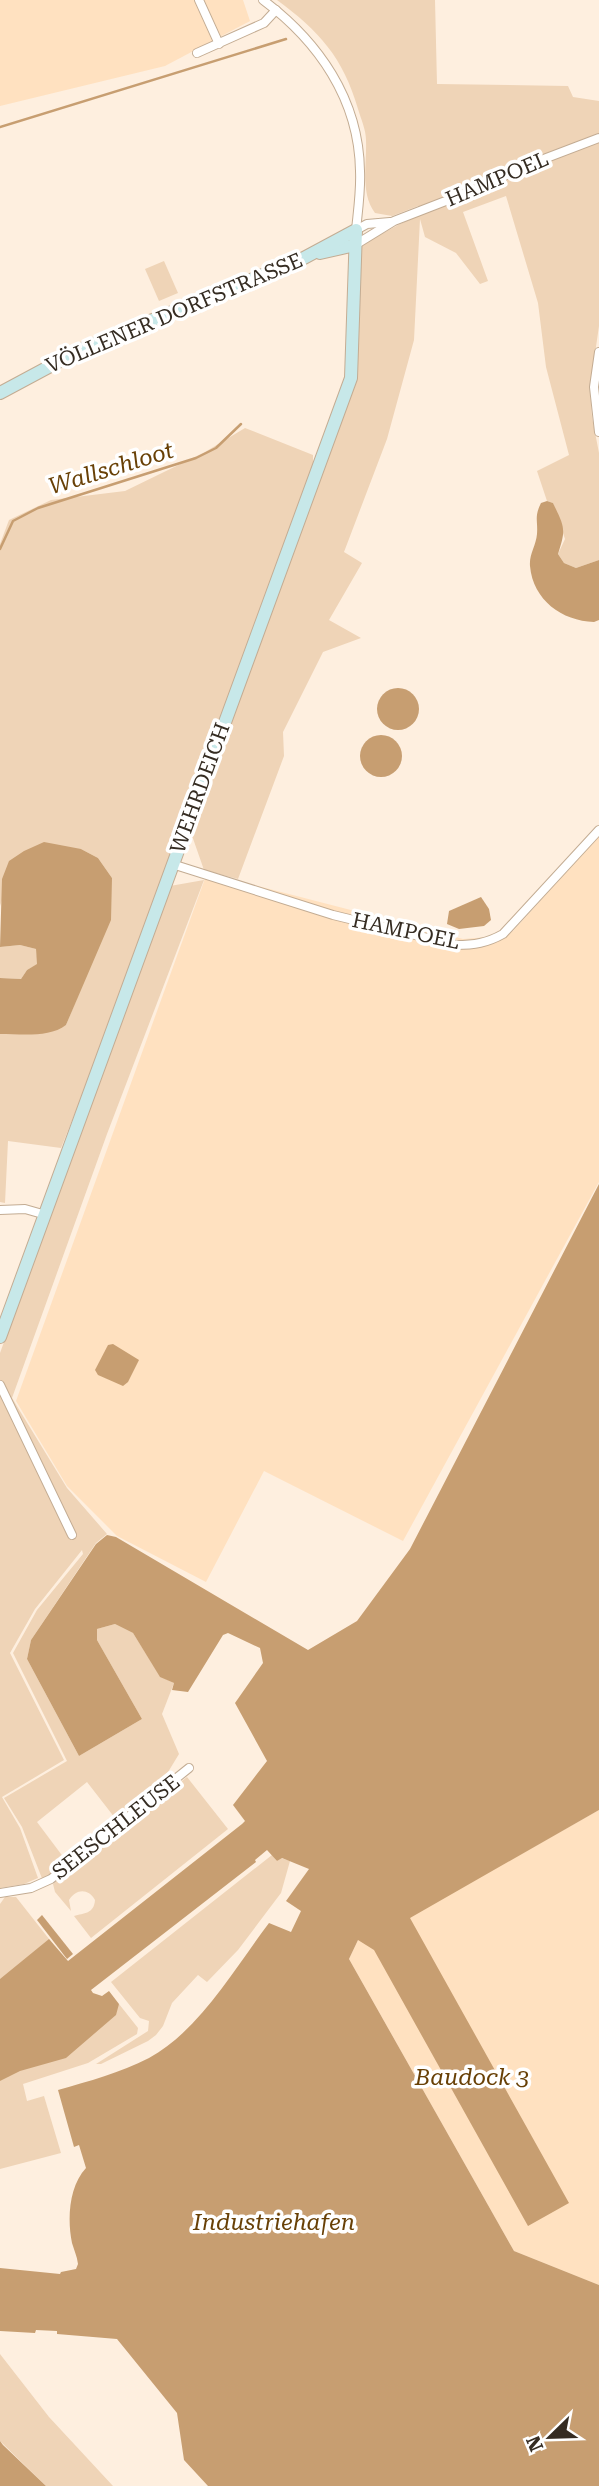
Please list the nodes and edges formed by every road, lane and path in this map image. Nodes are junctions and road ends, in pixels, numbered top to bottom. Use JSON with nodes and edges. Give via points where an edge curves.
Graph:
{"nodes":[{"id":1,"x":199,"y":0,"type":"edge"},
{"id":2,"x":263,"y":0,"type":"edge"},
{"id":3,"x":276,"y":10,"type":"junction"},
{"id":4,"x":219,"y":44,"type":"junction"},
{"id":5,"x":197,"y":53,"type":"dead end"},
{"id":6,"x":599,"y":138,"type":"edge"},
{"id":7,"x":394,"y":221,"type":"junction"},
{"id":8,"x":356,"y":230,"type":"junction"},
{"id":9,"x":355,"y":245,"type":"junction"},
{"id":10,"x":312,"y":254,"type":"junction"},
{"id":11,"x":599,"y":352,"type":"edge"},
{"id":12,"x":0,"y":393,"type":"edge"},
{"id":13,"x":599,"y":432,"type":"edge"},
{"id":14,"x":599,"y":830,"type":"edge"},
{"id":15,"x":172,"y":864,"type":"junction"},
{"id":16,"x":0,"y":1210,"type":"edge"},
{"id":17,"x":46,"y":1215,"type":"junction"},
{"id":18,"x":0,"y":1337,"type":"edge"},
{"id":19,"x":0,"y":1385,"type":"edge"},
{"id":20,"x":72,"y":1535,"type":"dead end"},
{"id":21,"x":189,"y":1768,"type":"dead end"},
{"id":22,"x":0,"y":1893,"type":"edge"}],
"edges":[{"from":1,"to":4,"type":"street"},
{"from":2,"to":3,"type":"street"},
{"from":3,"to":4,"type":"street","via":[[264,23]]},
{"from":3,"to":8,"type":"street","via":[[319,53],[346,100],[360,170]]},
{"from":4,"to":5,"type":"street"},
{"from":6,"to":7,"type":"street","name":"HAMPOEL"},
{"from":7,"to":8,"type":"street","name":"HAMPOEL"},
{"from":7,"to":9,"type":"street","name":"HAMPOEL"},
{"from":8,"to":9,"type":"street","name":"WEHRDEICH"},
{"from":8,"to":10,"type":"street","name":"VÖLLENER DORFSTRASSE"},
{"from":9,"to":10,"type":"street","name":"VÖLLENER DORFSTRASSE"},
{"from":9,"to":15,"type":"street","name":"WEHRDEICH","via":[[351,378]]},
{"from":10,"to":12,"type":"street","name":"VÖLLENER DORFSTRASSE","via":[[93,344]]},
{"from":11,"to":13,"type":"street","via":[[594,387]]},
{"from":14,"to":15,"type":"street","name":"HAMPOEL","via":[[514,925],[489,942],[474,945],[456,945],[333,915]]},
{"from":15,"to":17,"type":"street","name":"WEHRDEICH"},
{"from":16,"to":17,"type":"street","via":[[25,1209]]},
{"from":17,"to":18,"type":"street","name":"WEHRDEICH"},
{"from":19,"to":20,"type":"street"},
{"from":21,"to":22,"type":"street","name":"SEESCHLEUSE","via":[[51,1879]]}]}
